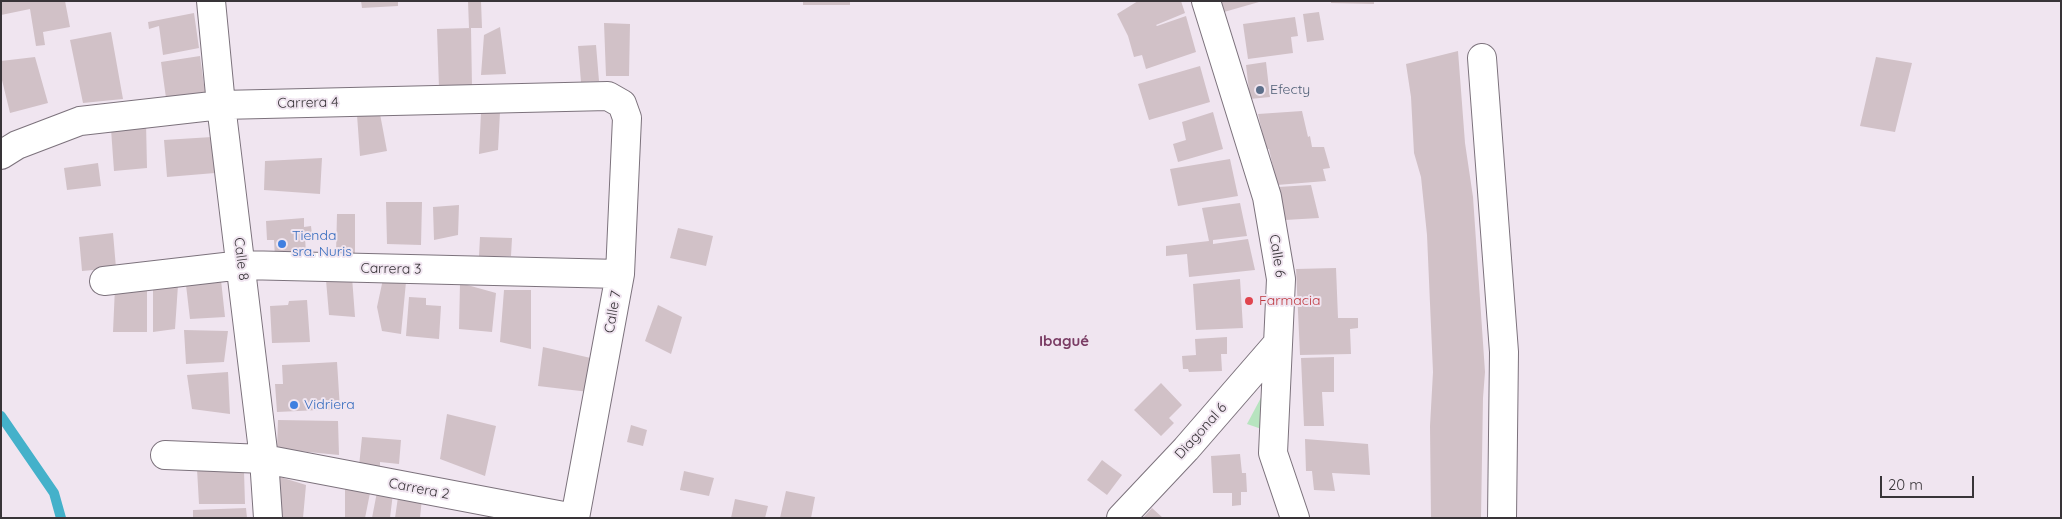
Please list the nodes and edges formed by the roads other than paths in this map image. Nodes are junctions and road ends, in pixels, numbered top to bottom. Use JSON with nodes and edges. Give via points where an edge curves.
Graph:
{"nodes":[{"id":1,"x":211,"y":1,"type":"edge"},
{"id":2,"x":1206,"y":1,"type":"edge"},
{"id":3,"x":1482,"y":58,"type":"dead end"},
{"id":4,"x":622,"y":104,"type":"joint"},
{"id":5,"x":221,"y":105,"type":"junction"},
{"id":6,"x":1,"y":156,"type":"edge"},
{"id":7,"x":242,"y":265,"type":"junction"},
{"id":8,"x":620,"y":274,"type":"junction"},
{"id":9,"x":104,"y":281,"type":"dead end"},
{"id":10,"x":1278,"y":343,"type":"junction"},
{"id":11,"x":165,"y":455,"type":"dead end"},
{"id":12,"x":264,"y":460,"type":"junction"},
{"id":13,"x":268,"y":518,"type":"edge"},
{"id":14,"x":575,"y":518,"type":"edge"},
{"id":15,"x":1121,"y":518,"type":"edge"},
{"id":16,"x":1294,"y":518,"type":"edge"},
{"id":17,"x":1502,"y":518,"type":"edge"}],
"edges":[{"from":1,"to":5,"type":"street","name":"Calle 8"},
{"from":2,"to":10,"type":"street","name":"Calle 6","via":[[1267,197],[1282,279]]},
{"from":3,"to":17,"type":"street","via":[[1504,352]]},
{"from":4,"to":5,"type":"street","name":"Carrera 4","via":[[608,96]]},
{"from":4,"to":8,"type":"street","name":"Calle 7","via":[[627,118]]},
{"from":5,"to":6,"type":"street","name":"Carrera 4","via":[[80,120],[17,145]]},
{"from":5,"to":7,"type":"street","name":"Calle 8"},
{"from":7,"to":8,"type":"street","name":"Carrera 3"},
{"from":7,"to":9,"type":"street","name":"Carrera 3"},
{"from":7,"to":12,"type":"street","name":"Calle 8"},
{"from":8,"to":14,"type":"street","name":"Calle 7"},
{"from":10,"to":15,"type":"street","name":"Diagonal 6"},
{"from":10,"to":16,"type":"street","name":"Calle 6","via":[[1273,453]]},
{"from":11,"to":12,"type":"street","name":"Carrera 2"},
{"from":12,"to":13,"type":"street","name":"Calle 8"},
{"from":12,"to":14,"type":"street","name":"Carrera 2"}]}
